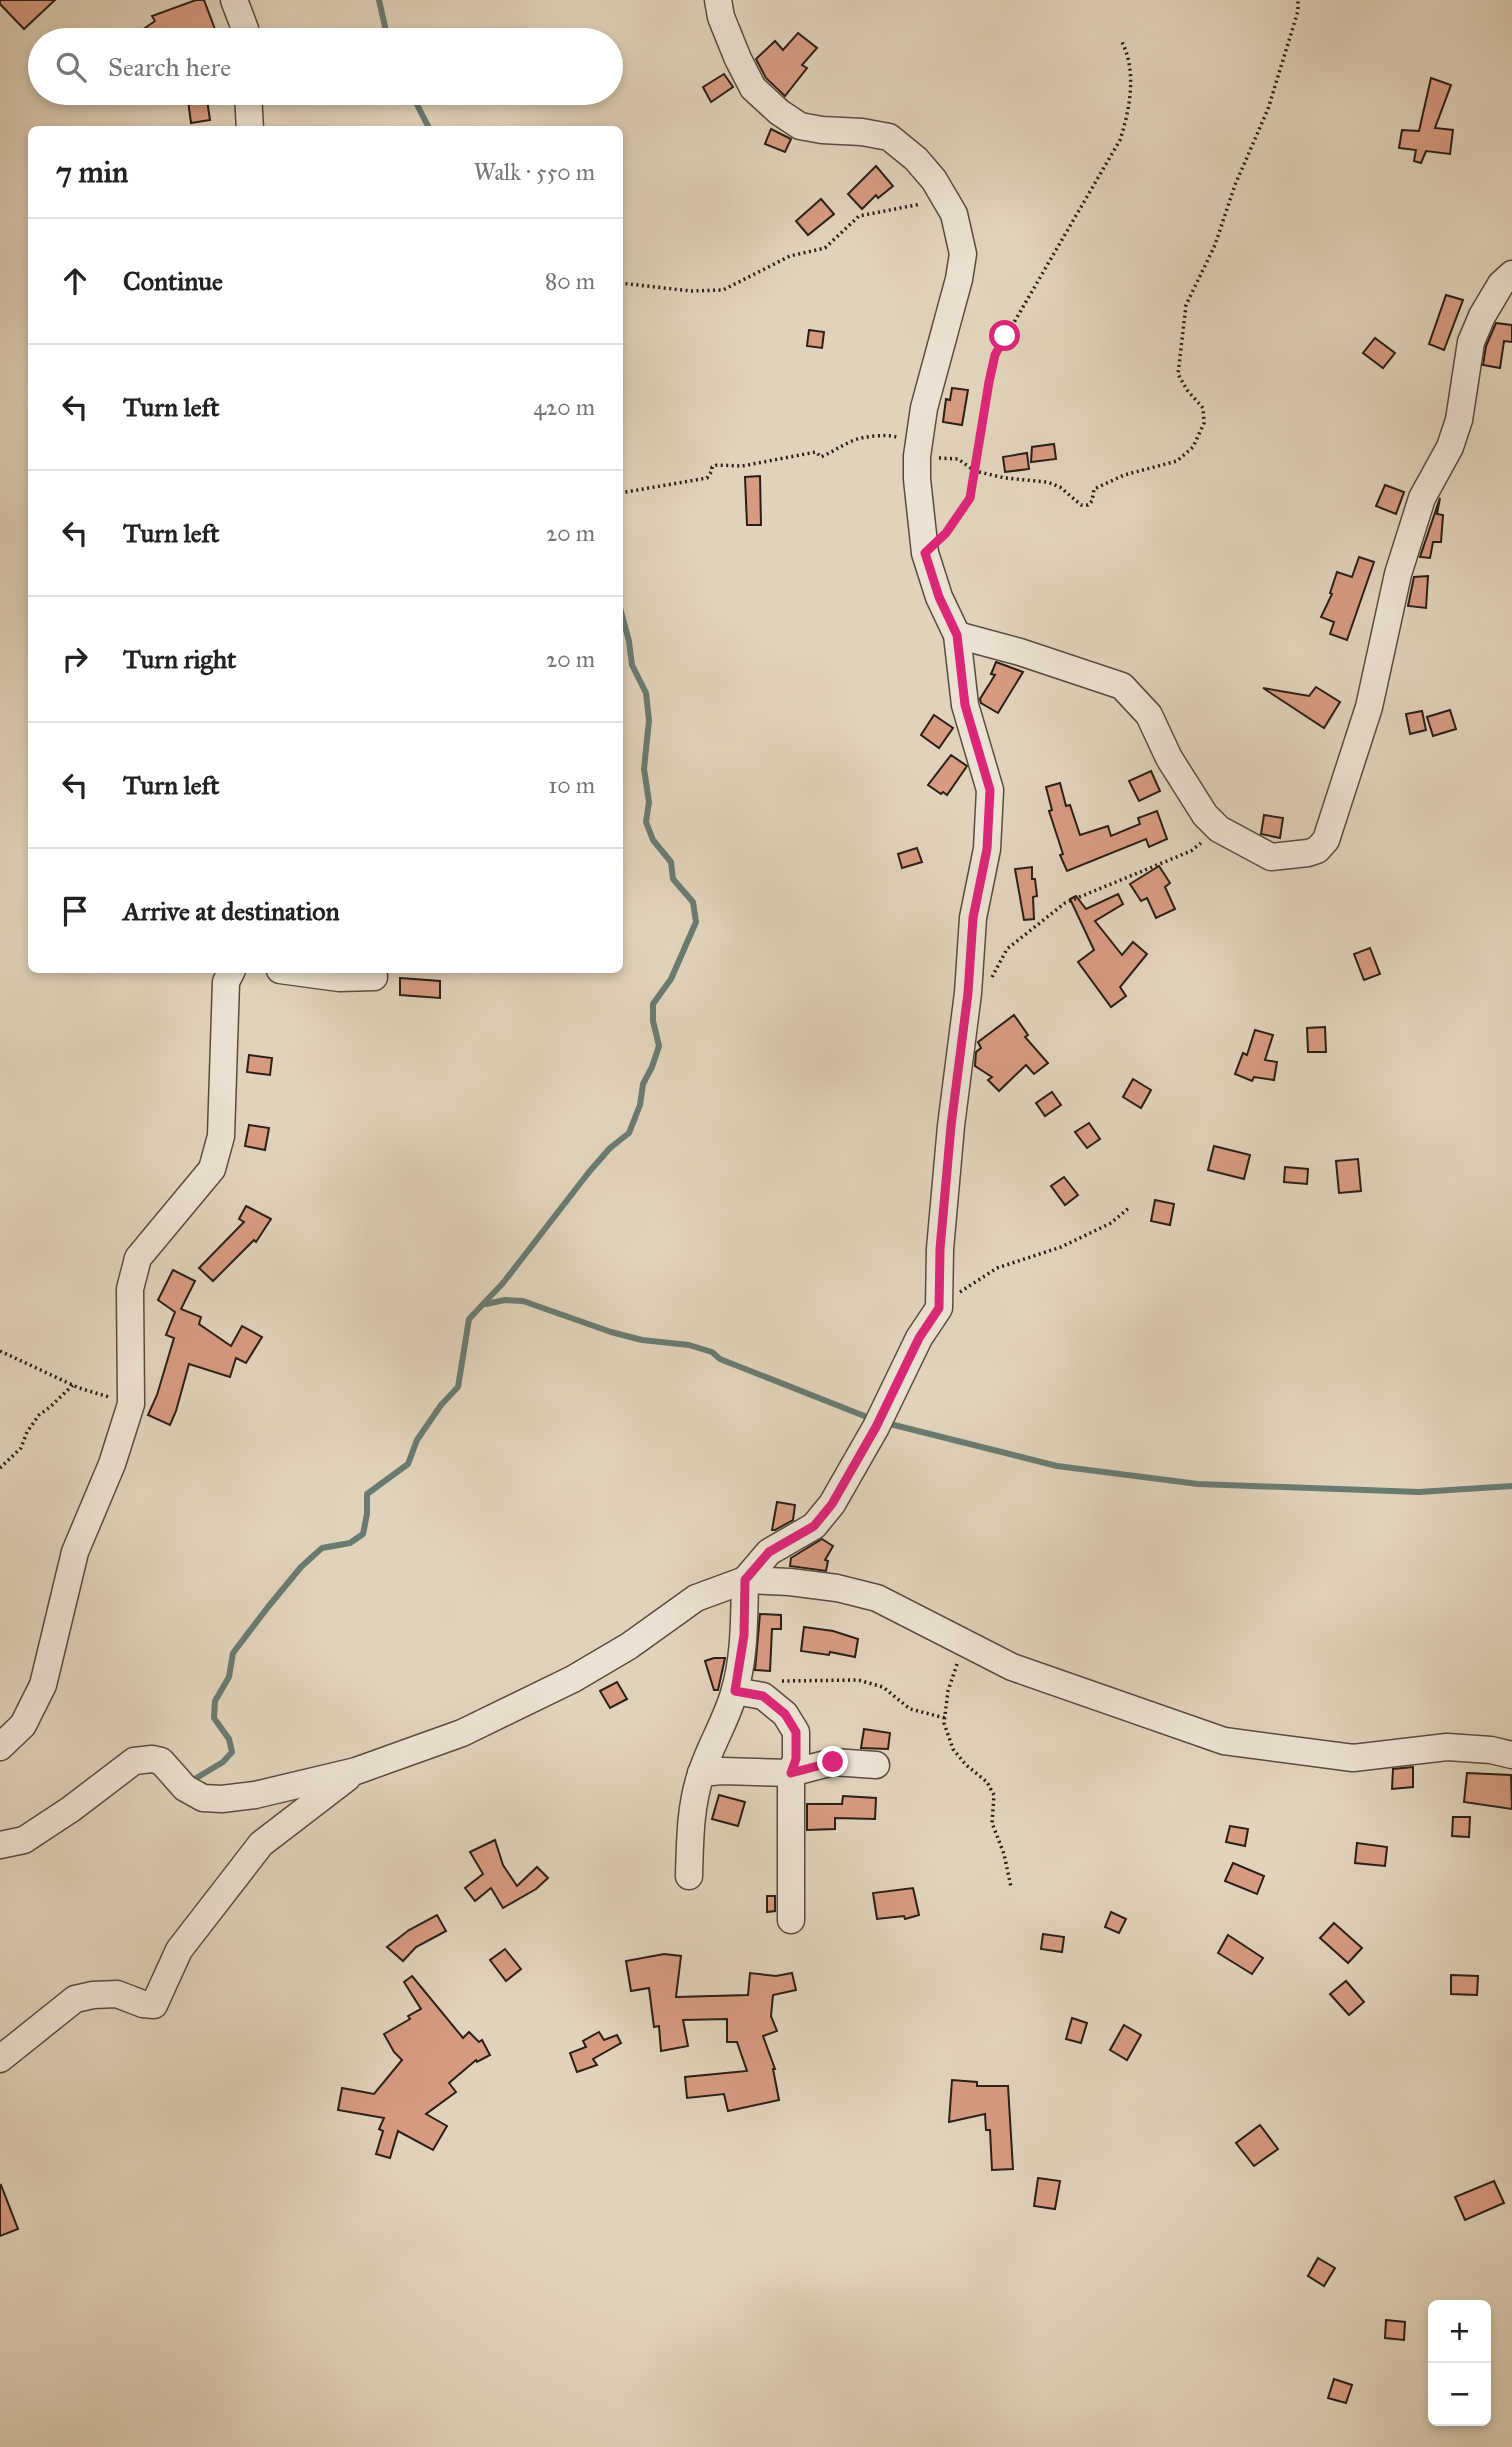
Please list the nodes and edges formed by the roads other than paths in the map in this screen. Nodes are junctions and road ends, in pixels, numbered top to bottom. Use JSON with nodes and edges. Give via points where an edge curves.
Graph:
{"nodes":[{"id":1,"x":234,"y":0,"type":"edge"},
{"id":2,"x":718,"y":0,"type":"edge"},
{"id":3,"x":246,"y":28,"type":"edge"},
{"id":4,"x":249,"y":105,"type":"edge"},
{"id":5,"x":250,"y":126,"type":"edge"},
{"id":6,"x":1512,"y":274,"type":"edge"},
{"id":7,"x":957,"y":635,"type":"junction"},
{"id":8,"x":230,"y":973,"type":"edge"},
{"id":9,"x":302,"y":973,"type":"edge"},
{"id":10,"x":374,"y":977,"type":"dead end"},
{"id":11,"x":745,"y":1580,"type":"junction"},
{"id":12,"x":735,"y":1691,"type":"junction"},
{"id":13,"x":0,"y":1747,"type":"edge"},
{"id":14,"x":1512,"y":1755,"type":"edge"},
{"id":15,"x":876,"y":1765,"type":"dead end"},
{"id":16,"x":356,"y":1771,"type":"junction"},
{"id":17,"x":701,"y":1773,"type":"junction"},
{"id":18,"x":791,"y":1773,"type":"junction"},
{"id":19,"x":0,"y":1845,"type":"edge"},
{"id":20,"x":689,"y":1876,"type":"dead end"},
{"id":21,"x":791,"y":1920,"type":"dead end"},
{"id":22,"x":0,"y":2059,"type":"edge"}],
"edges":[{"from":1,"to":3,"type":"street"},
{"from":2,"to":7,"type":"street","via":[[737,60],[754,88],[779,112],[800,126],[889,137],[916,159],[954,214],[963,254],[924,408],[917,456],[925,553]]},
{"from":4,"to":5,"type":"street"},
{"from":6,"to":7,"type":"street","via":[[1501,284],[1471,342],[1459,420],[1422,498],[1402,562],[1369,707],[1326,840],[1317,850],[1271,857],[1219,830],[1169,758],[1149,715],[1122,686]]},
{"from":7,"to":11,"type":"street","via":[[965,705],[990,790],[987,849],[973,918],[951,1126],[939,1308],[832,1504],[814,1526],[769,1552]]},
{"from":8,"to":13,"type":"street","via":[[226,982],[221,1136],[212,1169],[138,1258],[130,1289],[131,1404],[75,1552],[43,1685],[23,1725]]},
{"from":9,"to":10,"type":"street"},
{"from":11,"to":12,"type":"street","via":[[744,1635]]},
{"from":11,"to":14,"type":"street","via":[[825,1586],[877,1598],[1012,1667],[1224,1741],[1353,1758],[1447,1746]]},
{"from":11,"to":16,"type":"street","via":[[696,1598],[629,1646],[462,1734]]},
{"from":12,"to":17,"type":"street"},
{"from":12,"to":18,"type":"street","via":[[763,1696],[785,1714],[796,1732]]},
{"from":15,"to":18,"type":"street","via":[[833,1762]]},
{"from":16,"to":19,"type":"street","via":[[222,1799],[203,1798],[185,1788],[161,1761],[134,1761],[24,1840]]},
{"from":16,"to":22,"type":"street","via":[[261,1844],[179,1950],[154,2005],[117,1994],[75,1999]]},
{"from":17,"to":18,"type":"street"},
{"from":17,"to":20,"type":"street","via":[[690,1836]]},
{"from":18,"to":21,"type":"street"}]}
